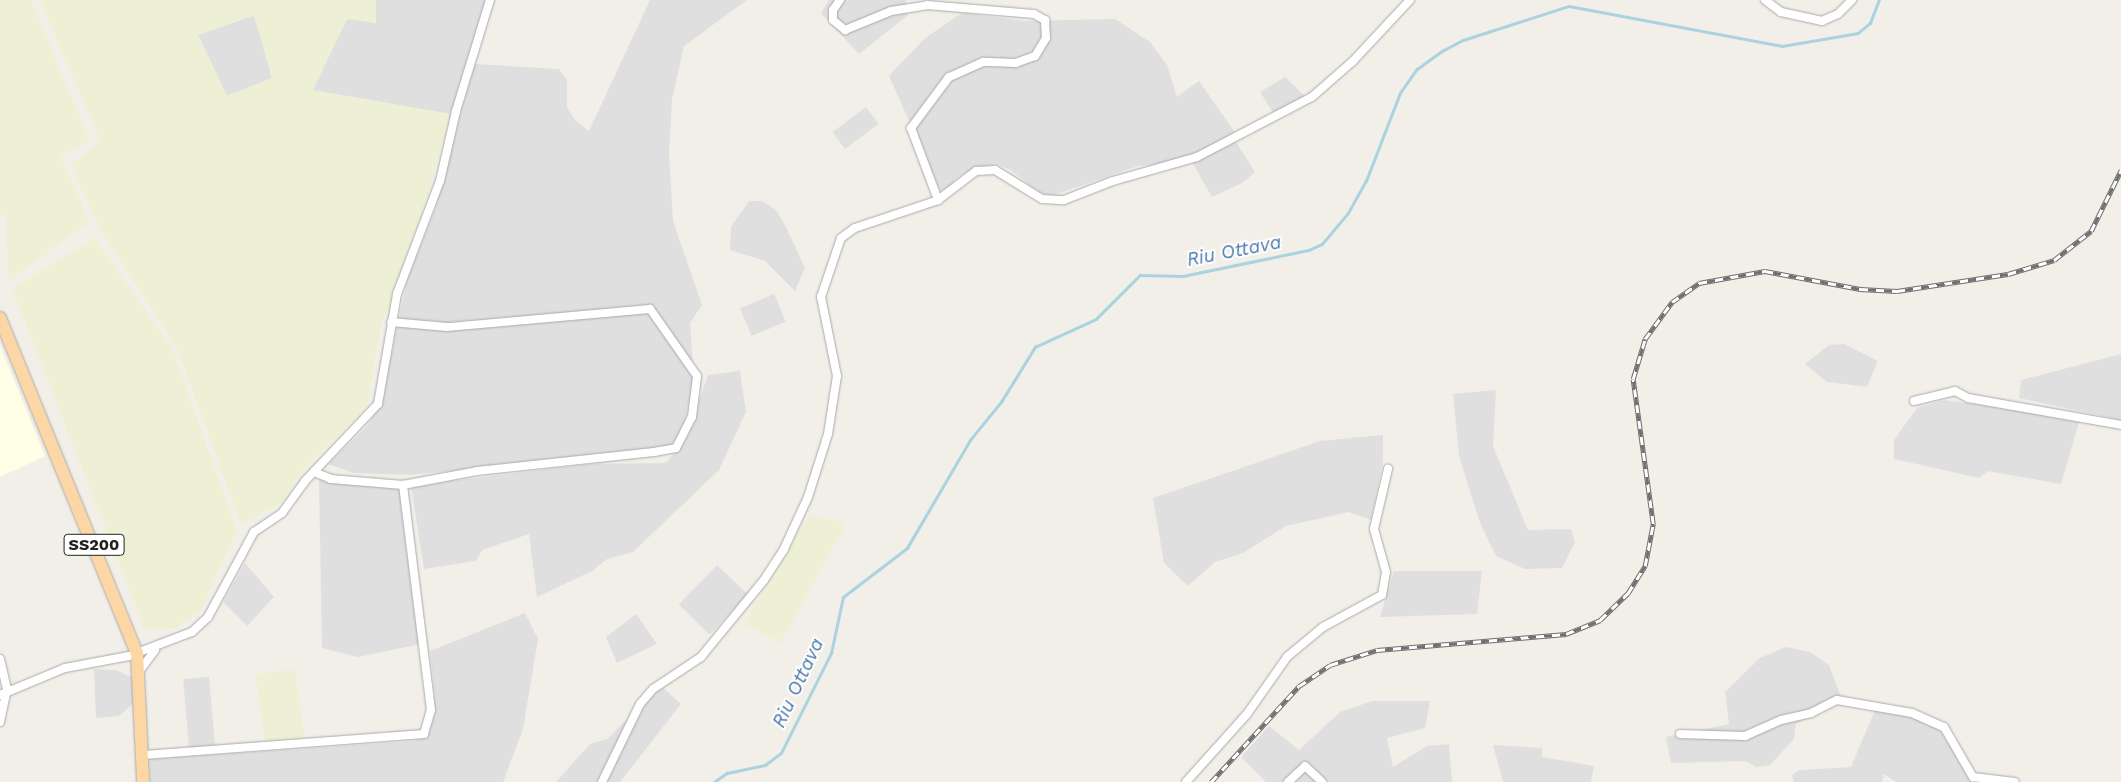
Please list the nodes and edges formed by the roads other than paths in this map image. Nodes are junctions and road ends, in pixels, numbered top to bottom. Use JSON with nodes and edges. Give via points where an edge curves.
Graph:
{"nodes":[{"id":1,"x":490,"y":0,"type":"edge"},
{"id":2,"x":840,"y":0,"type":"edge"},
{"id":3,"x":1410,"y":0,"type":"edge"},
{"id":4,"x":1765,"y":0,"type":"edge"},
{"id":5,"x":1852,"y":0,"type":"edge"},
{"id":6,"x":938,"y":200,"type":"junction"},
{"id":7,"x":0,"y":318,"type":"edge"},
{"id":8,"x":391,"y":322,"type":"junction"},
{"id":9,"x":1914,"y":401,"type":"dead end"},
{"id":10,"x":2121,"y":425,"type":"edge"},
{"id":11,"x":1388,"y":469,"type":"dead end"},
{"id":12,"x":314,"y":472,"type":"junction"},
{"id":13,"x":403,"y":485,"type":"junction"},
{"id":14,"x":130,"y":633,"type":"junction"},
{"id":15,"x":163,"y":644,"type":"junction"},
{"id":16,"x":137,"y":653,"type":"junction"},
{"id":17,"x":0,"y":659,"type":"edge"},
{"id":18,"x":139,"y":677,"type":"junction"},
{"id":19,"x":8,"y":689,"type":"junction"},
{"id":20,"x":0,"y":695,"type":"edge"},
{"id":21,"x":0,"y":722,"type":"edge"},
{"id":22,"x":1680,"y":734,"type":"dead end"},
{"id":23,"x":144,"y":755,"type":"junction"},
{"id":24,"x":1989,"y":780,"type":"edge"},
{"id":25,"x":143,"y":782,"type":"edge"},
{"id":26,"x":602,"y":782,"type":"edge"},
{"id":27,"x":1186,"y":782,"type":"edge"},
{"id":28,"x":1288,"y":782,"type":"edge"},
{"id":29,"x":1322,"y":782,"type":"edge"},
{"id":30,"x":2015,"y":782,"type":"edge"}],
"edges":[{"from":1,"to":8,"type":"street","via":[[456,111],[440,180],[397,294]]},
{"from":2,"to":6,"type":"street","via":[[834,10],[834,20],[845,30],[891,11],[927,5],[1034,14],[1045,20],[1046,38],[1035,56],[1016,63],[983,62],[949,77],[911,128]]},
{"from":3,"to":6,"type":"street","via":[[1352,62],[1312,97],[1197,157],[1113,181],[1064,200],[1042,199],[995,170],[976,171]]},
{"from":4,"to":5,"type":"street","via":[[1781,12],[1822,20],[1838,14]]},
{"from":6,"to":26,"type":"street","via":[[855,228],[841,238],[821,297],[837,376],[828,434],[808,497],[784,549],[764,580],[700,657],[653,689],[640,704]]},
{"from":7,"to":14,"type":"main road","number":"SS200"},
{"from":8,"to":12,"type":"street","via":[[378,404]]},
{"from":8,"to":13,"type":"street","via":[[447,327],[650,308],[697,376],[692,416],[676,448],[476,471]]},
{"from":9,"to":10,"type":"street","via":[[1955,391],[1968,398]]},
{"from":11,"to":27,"type":"street","via":[[1374,529],[1386,572],[1382,595],[1323,627],[1287,657],[1248,714]]},
{"from":12,"to":13,"type":"street","via":[[331,479]]},
{"from":12,"to":15,"type":"street","via":[[282,513],[254,532],[208,617],[192,632]]},
{"from":13,"to":23,"type":"street","via":[[431,710],[424,734]]},
{"from":14,"to":15,"type":"street","via":[[140,644]]},
{"from":14,"to":16,"type":"main road","number":"SS200"},
{"from":15,"to":16,"type":"street"},
{"from":15,"to":18,"type":"street","via":[[148,656]]},
{"from":16,"to":18,"type":"main road","number":"SS200"},
{"from":16,"to":19,"type":"street","via":[[65,668]]},
{"from":17,"to":19,"type":"street"},
{"from":18,"to":23,"type":"main road","number":"SS200"},
{"from":19,"to":20,"type":"street"},
{"from":19,"to":21,"type":"street"},
{"from":22,"to":24,"type":"street","via":[[1745,736],[1782,720],[1811,713],[1837,700],[1912,713],[1944,728],[1974,777]]},
{"from":23,"to":25,"type":"main road","number":"SS200"},
{"from":24,"to":30,"type":"street"},
{"from":28,"to":29,"type":"street","via":[[1305,766]]}]}
